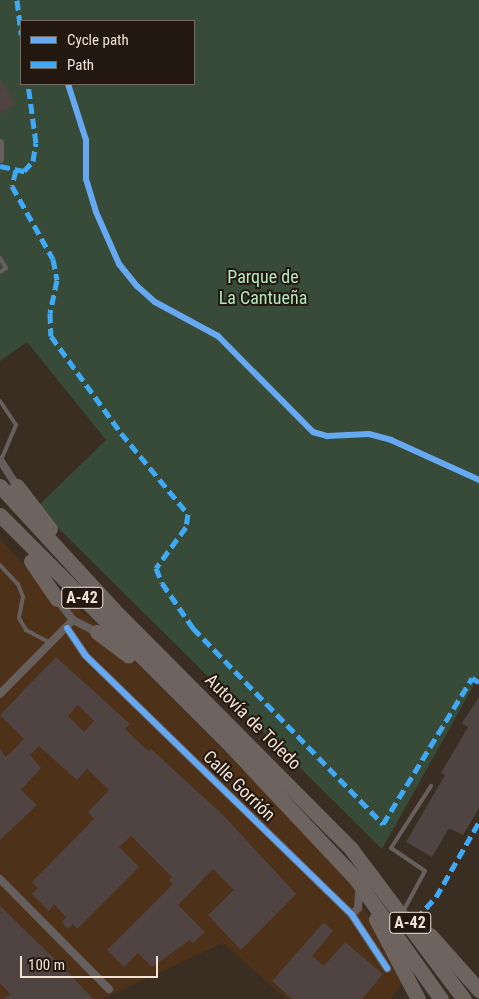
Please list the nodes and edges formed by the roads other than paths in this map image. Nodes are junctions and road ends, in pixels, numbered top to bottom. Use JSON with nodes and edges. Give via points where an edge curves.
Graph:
{"nodes":[{"id":1,"x":0,"y":143,"type":"edge"},
{"id":2,"x":0,"y":159,"type":"edge"},
{"id":3,"x":0,"y":258,"type":"edge"},
{"id":4,"x":0,"y":272,"type":"edge"},
{"id":5,"x":0,"y":401,"type":"edge"},
{"id":6,"x":0,"y":461,"type":"edge"},
{"id":7,"x":0,"y":486,"type":"edge"},
{"id":8,"x":17,"y":486,"type":"joint"},
{"id":9,"x":2,"y":517,"type":"edge"},
{"id":10,"x":0,"y":565,"type":"edge"},
{"id":11,"x":57,"y":599,"type":"joint"},
{"id":12,"x":114,"y":610,"type":"junction"},
{"id":13,"x":73,"y":620,"type":"junction"},
{"id":14,"x":67,"y":628,"type":"junction"},
{"id":15,"x":97,"y":632,"type":"joint"},
{"id":16,"x":52,"y":644,"type":"junction"},
{"id":17,"x":160,"y":678,"type":"junction"},
{"id":18,"x":0,"y":694,"type":"edge"},
{"id":19,"x":431,"y":786,"type":"dead end"},
{"id":20,"x":352,"y":850,"type":"junction"},
{"id":21,"x":1,"y":881,"type":"edge"},
{"id":22,"x":357,"y":886,"type":"junction"},
{"id":23,"x":405,"y":908,"type":"junction"},
{"id":24,"x":352,"y":916,"type":"junction"},
{"id":25,"x":387,"y":968,"type":"dead end"},
{"id":26,"x":110,"y":989,"type":"dead end"},
{"id":27,"x":479,"y":990,"type":"edge"},
{"id":28,"x":418,"y":999,"type":"edge"},
{"id":29,"x":442,"y":999,"type":"edge"},
{"id":30,"x":464,"y":999,"type":"edge"}],
"edges":[{"from":1,"to":2,"type":"street"},
{"from":3,"to":4,"type":"lane","via":[[6,268]]},
{"from":5,"to":6,"type":"lane","via":[[16,425]]},
{"from":6,"to":8,"type":"street"},
{"from":7,"to":12,"type":"highway","name":"Autovía de Toledo","number":"A-42"},
{"from":8,"to":12,"type":"highway","via":[[99,583]]},
{"from":9,"to":11,"type":"highway","via":[[10,538],[45,576]]},
{"from":9,"to":17,"type":"highway","name":"Autovía de Toledo","number":"A-42"},
{"from":10,"to":16,"type":"lane","via":[[18,584],[23,597],[19,618],[26,630]]},
{"from":11,"to":13,"type":"street"},
{"from":12,"to":20,"type":"highway","name":"Autovía de Toledo","number":"A-42"},
{"from":13,"to":14,"type":"street"},
{"from":13,"to":15,"type":"street"},
{"from":14,"to":16,"type":"street"},
{"from":14,"to":24,"type":"street","name":"Calle Gorrión","via":[[85,655]]},
{"from":15,"to":17,"type":"highway"},
{"from":16,"to":18,"type":"street"},
{"from":17,"to":22,"type":"highway","name":"Autovía de Toledo","number":"A-42","via":[[231,746]]},
{"from":19,"to":23,"type":"lane","via":[[391,848],[425,871]]},
{"from":20,"to":23,"type":"highway"},
{"from":20,"to":30,"type":"highway","name":"Autovía de Toledo","number":"A-42"},
{"from":21,"to":26,"type":"street"},
{"from":22,"to":24,"type":"street","via":[[358,908]]},
{"from":22,"to":28,"type":"highway","via":[[382,927]]},
{"from":22,"to":29,"type":"highway","name":"Autovía de Toledo","number":"A-42"},
{"from":23,"to":27,"type":"highway"},
{"from":24,"to":25,"type":"street","name":"Calle Gorrión"}]}
